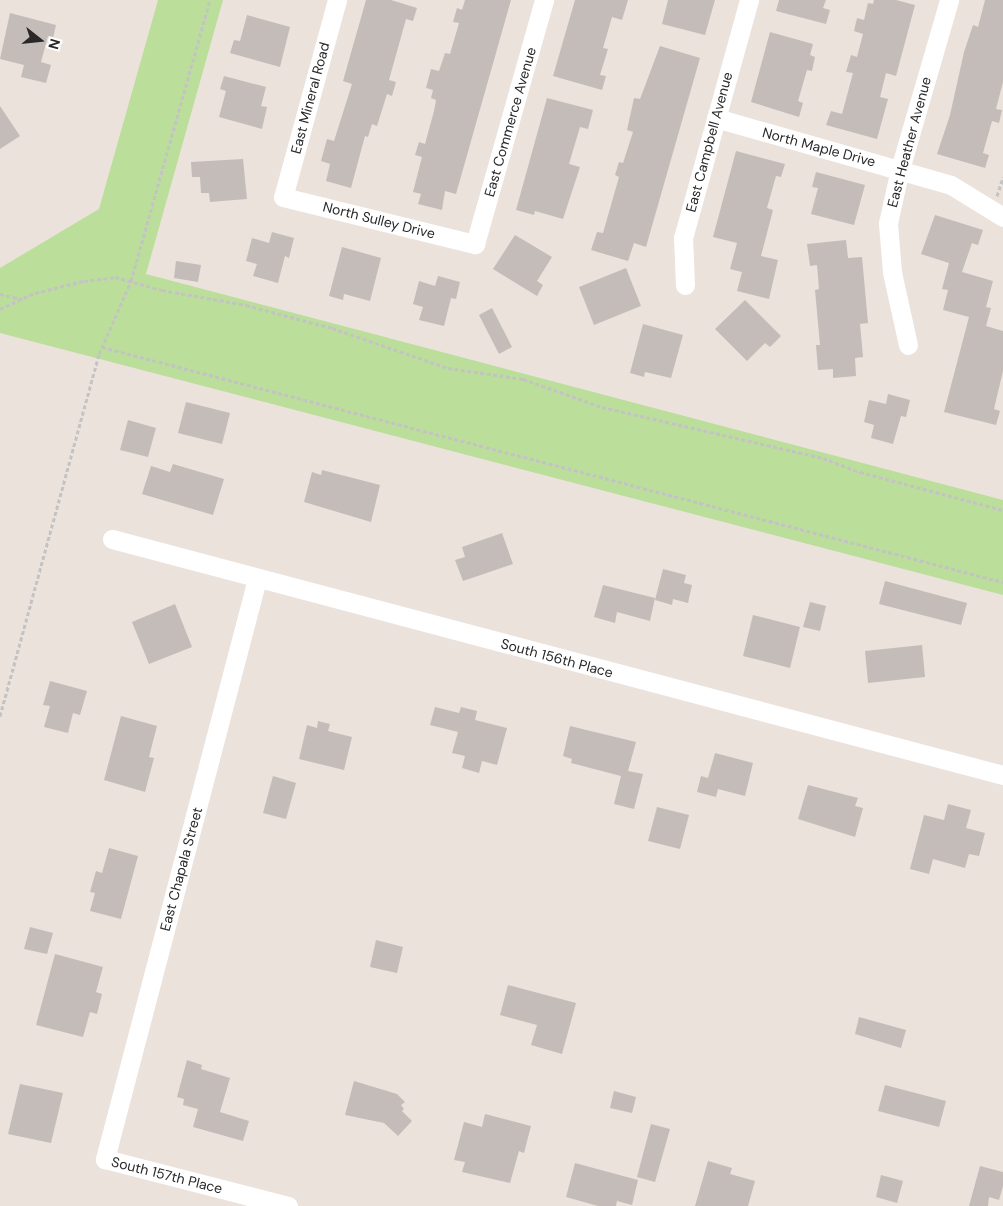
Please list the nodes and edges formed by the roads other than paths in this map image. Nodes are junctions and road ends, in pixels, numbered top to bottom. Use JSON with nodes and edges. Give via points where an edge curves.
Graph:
{"nodes":[{"id":1,"x":336,"y":0,"type":"edge"},
{"id":2,"x":544,"y":0,"type":"edge"},
{"id":3,"x":749,"y":0,"type":"edge"},
{"id":4,"x":948,"y":0,"type":"edge"},
{"id":5,"x":716,"y":118,"type":"junction"},
{"id":6,"x":900,"y":169,"type":"junction"},
{"id":7,"x":283,"y":197,"type":"joint"},
{"id":8,"x":1003,"y":217,"type":"edge"},
{"id":9,"x":475,"y":244,"type":"joint"},
{"id":10,"x":685,"y":286,"type":"dead end"},
{"id":11,"x":908,"y":346,"type":"dead end"},
{"id":12,"x":112,"y":539,"type":"dead end"},
{"id":13,"x":258,"y":579,"type":"junction"},
{"id":14,"x":1003,"y":775,"type":"edge"},
{"id":15,"x":105,"y":1159,"type":"joint"},
{"id":16,"x":288,"y":1206,"type":"edge"}],
"edges":[{"from":1,"to":7,"type":"street","name":"East Mineral Road"},
{"from":2,"to":9,"type":"street","name":"East Commerce Avenue"},
{"from":3,"to":5,"type":"street","name":"East Campbell Avenue"},
{"from":4,"to":6,"type":"street","name":"East Heather Avenue"},
{"from":5,"to":6,"type":"street","name":"North Maple Drive"},
{"from":5,"to":10,"type":"street","name":"East Campbell Avenue","via":[[683,238]]},
{"from":6,"to":8,"type":"street","name":"North Maple Drive","via":[[951,185]]},
{"from":6,"to":11,"type":"street","name":"East Heather Avenue","via":[[888,223],[892,272]]},
{"from":7,"to":9,"type":"street","name":"North Sulley Drive"},
{"from":12,"to":13,"type":"street","name":"South 156th Place"},
{"from":13,"to":14,"type":"street","name":"South 156th Place"},
{"from":13,"to":15,"type":"street","name":"East Chapala Street"},
{"from":15,"to":16,"type":"street","name":"South 157th Place"}]}
